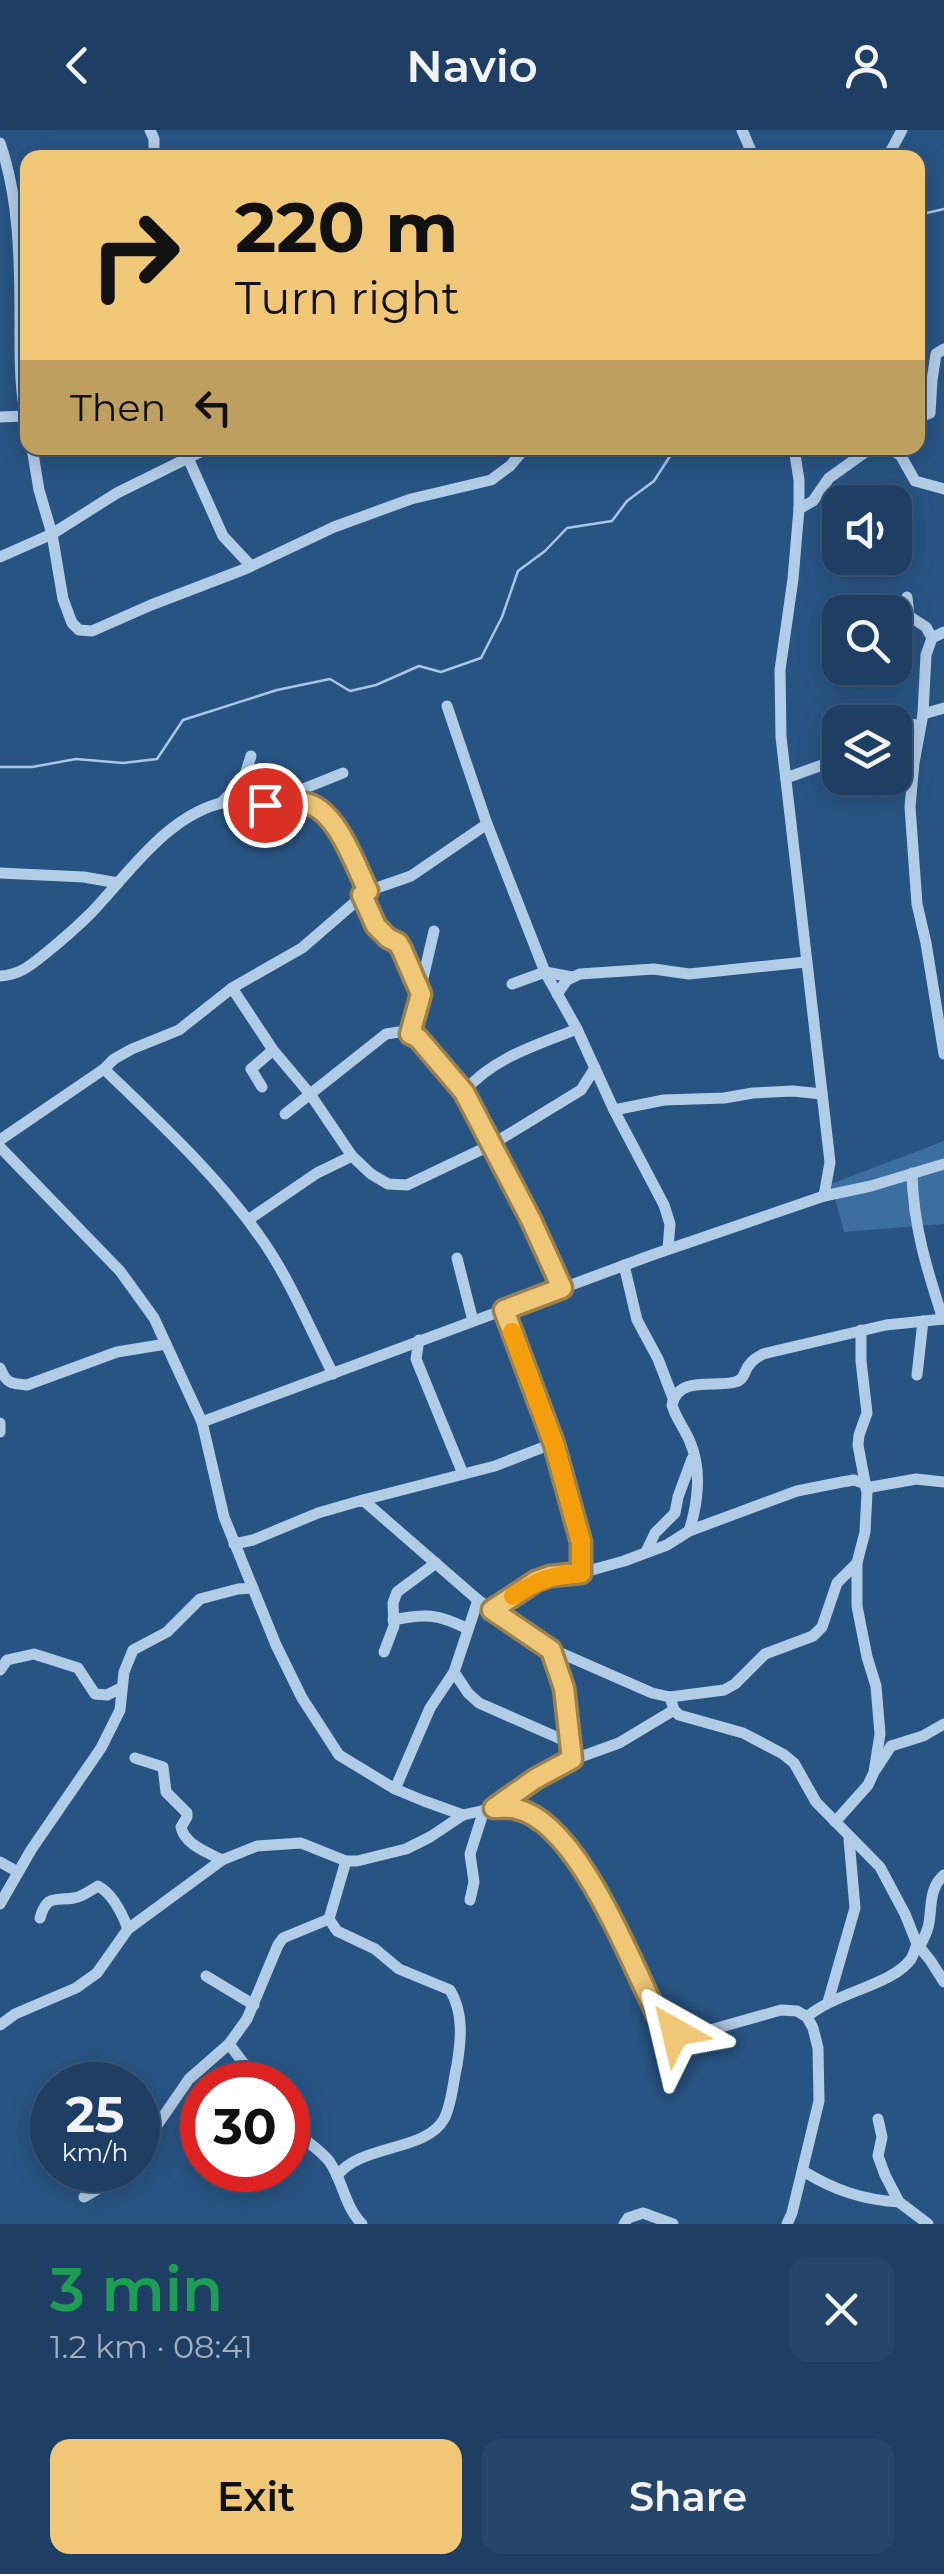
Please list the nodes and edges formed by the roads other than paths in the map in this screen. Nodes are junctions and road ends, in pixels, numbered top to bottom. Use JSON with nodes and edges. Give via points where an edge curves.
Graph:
{"nodes":[{"id":1,"x":0,"y":142,"type":"edge"},
{"id":2,"x":20,"y":284,"type":"edge"},
{"id":3,"x":944,"y":349,"type":"edge"},
{"id":4,"x":925,"y":417,"type":"edge"},
{"id":5,"x":33,"y":455,"type":"edge"},
{"id":6,"x":194,"y":455,"type":"edge"},
{"id":7,"x":519,"y":455,"type":"edge"},
{"id":8,"x":795,"y":455,"type":"edge"},
{"id":9,"x":861,"y":455,"type":"edge"},
{"id":10,"x":900,"y":455,"type":"edge"},
{"id":11,"x":188,"y":458,"type":"junction"},
{"id":12,"x":944,"y":489,"type":"edge"},
{"id":13,"x":799,"y":510,"type":"junction"},
{"id":14,"x":52,"y":534,"type":"junction"},
{"id":15,"x":0,"y":558,"type":"edge"},
{"id":16,"x":251,"y":566,"type":"junction"},
{"id":17,"x":912,"y":618,"type":"edge"},
{"id":18,"x":938,"y":635,"type":"edge"},
{"id":19,"x":446,"y":706,"type":"dead end"},
{"id":20,"x":944,"y":708,"type":"edge"},
{"id":21,"x":912,"y":720,"type":"edge"},
{"id":22,"x":922,"y":720,"type":"junction"},
{"id":23,"x":251,"y":756,"type":"dead end"},
{"id":24,"x":822,"y":765,"type":"edge"},
{"id":25,"x":344,"y":773,"type":"dead end"},
{"id":26,"x":786,"y":778,"type":"junction"},
{"id":27,"x":222,"y":802,"type":"junction"},
{"id":28,"x":265,"y":805,"type":"junction"},
{"id":29,"x":487,"y":824,"type":"junction"},
{"id":30,"x":0,"y":874,"type":"edge"},
{"id":31,"x":118,"y":883,"type":"junction"},
{"id":32,"x":365,"y":893,"type":"junction"},
{"id":33,"x":434,"y":931,"type":"dead end"},
{"id":34,"x":806,"y":962,"type":"junction"},
{"id":35,"x":545,"y":972,"type":"junction"},
{"id":36,"x":0,"y":976,"type":"edge"},
{"id":37,"x":572,"y":976,"type":"junction"},
{"id":38,"x":512,"y":984,"type":"dead end"},
{"id":39,"x":232,"y":988,"type":"junction"},
{"id":40,"x":421,"y":994,"type":"junction"},
{"id":41,"x":557,"y":994,"type":"junction"},
{"id":42,"x":577,"y":1029,"type":"junction"},
{"id":43,"x":410,"y":1034,"type":"junction"},
{"id":44,"x":944,"y":1048,"type":"edge"},
{"id":45,"x":273,"y":1050,"type":"junction"},
{"id":46,"x":595,"y":1068,"type":"junction"},
{"id":47,"x":104,"y":1069,"type":"junction"},
{"id":48,"x":262,"y":1087,"type":"dead end"},
{"id":49,"x":464,"y":1092,"type":"junction"},
{"id":50,"x":310,"y":1094,"type":"junction"},
{"id":51,"x":822,"y":1094,"type":"junction"},
{"id":52,"x":614,"y":1110,"type":"junction"},
{"id":53,"x":285,"y":1114,"type":"dead end"},
{"id":54,"x":0,"y":1144,"type":"edge"},
{"id":55,"x":491,"y":1145,"type":"junction"},
{"id":56,"x":352,"y":1156,"type":"junction"},
{"id":57,"x":944,"y":1164,"type":"edge"},
{"id":58,"x":912,"y":1174,"type":"junction"},
{"id":59,"x":824,"y":1196,"type":"junction"},
{"id":60,"x":248,"y":1220,"type":"junction"},
{"id":61,"x":668,"y":1250,"type":"junction"},
{"id":62,"x":457,"y":1258,"type":"dead end"},
{"id":63,"x":624,"y":1265,"type":"junction"},
{"id":64,"x":562,"y":1288,"type":"junction"},
{"id":65,"x":504,"y":1310,"type":"junction"},
{"id":66,"x":944,"y":1319,"type":"edge"},
{"id":67,"x":473,"y":1321,"type":"junction"},
{"id":68,"x":923,"y":1321,"type":"junction"},
{"id":69,"x":862,"y":1330,"type":"junction"},
{"id":70,"x":418,"y":1340,"type":"junction"},
{"id":71,"x":166,"y":1344,"type":"junction"},
{"id":72,"x":0,"y":1368,"type":"edge"},
{"id":73,"x":333,"y":1374,"type":"junction"},
{"id":74,"x":917,"y":1375,"type":"dead end"},
{"id":75,"x":4,"y":1384,"type":"edge"},
{"id":76,"x":673,"y":1398,"type":"junction"},
{"id":77,"x":202,"y":1422,"type":"junction"},
{"id":78,"x":0,"y":1423,"type":"edge"},
{"id":79,"x":0,"y":1432,"type":"edge"},
{"id":80,"x":554,"y":1444,"type":"junction"},
{"id":81,"x":694,"y":1454,"type":"junction"},
{"id":82,"x":463,"y":1474,"type":"junction"},
{"id":83,"x":944,"y":1482,"type":"edge"},
{"id":84,"x":866,"y":1486,"type":"junction"},
{"id":85,"x":363,"y":1500,"type":"junction"},
{"id":86,"x":689,"y":1531,"type":"junction"},
{"id":87,"x":234,"y":1544,"type":"junction"},
{"id":88,"x":646,"y":1552,"type":"junction"},
{"id":89,"x":436,"y":1563,"type":"junction"},
{"id":90,"x":858,"y":1564,"type":"junction"},
{"id":91,"x":581,"y":1573,"type":"junction"},
{"id":92,"x":254,"y":1588,"type":"junction"},
{"id":93,"x":478,"y":1600,"type":"junction"},
{"id":94,"x":492,"y":1610,"type":"junction"},
{"id":95,"x":394,"y":1620,"type":"junction"},
{"id":96,"x":468,"y":1629,"type":"junction"},
{"id":97,"x":551,"y":1650,"type":"junction"},
{"id":98,"x":384,"y":1652,"type":"dead end"},
{"id":99,"x":0,"y":1670,"type":"edge"},
{"id":100,"x":454,"y":1672,"type":"junction"},
{"id":101,"x":121,"y":1688,"type":"junction"},
{"id":102,"x":672,"y":1704,"type":"junction"},
{"id":103,"x":944,"y":1724,"type":"edge"},
{"id":104,"x":570,"y":1743,"type":"junction"},
{"id":105,"x":135,"y":1758,"type":"dead end"},
{"id":106,"x":572,"y":1759,"type":"junction"},
{"id":107,"x":874,"y":1772,"type":"junction"},
{"id":108,"x":395,"y":1789,"type":"junction"},
{"id":109,"x":489,"y":1809,"type":"junction"},
{"id":110,"x":463,"y":1815,"type":"junction"},
{"id":111,"x":834,"y":1822,"type":"junction"},
{"id":112,"x":850,"y":1839,"type":"junction"},
{"id":113,"x":222,"y":1860,"type":"junction"},
{"id":114,"x":346,"y":1861,"type":"junction"},
{"id":115,"x":0,"y":1862,"type":"edge"},
{"id":116,"x":18,"y":1872,"type":"junction"},
{"id":117,"x":944,"y":1875,"type":"edge"},
{"id":118,"x":470,"y":1900,"type":"dead end"},
{"id":119,"x":0,"y":1904,"type":"edge"},
{"id":120,"x":40,"y":1918,"type":"dead end"},
{"id":121,"x":329,"y":1919,"type":"junction"},
{"id":122,"x":128,"y":1929,"type":"junction"},
{"id":123,"x":918,"y":1946,"type":"junction"},
{"id":124,"x":206,"y":1976,"type":"dead end"},
{"id":125,"x":944,"y":1982,"type":"edge"},
{"id":126,"x":828,"y":2002,"type":"junction"},
{"id":127,"x":254,"y":2006,"type":"junction"},
{"id":128,"x":807,"y":2017,"type":"junction"},
{"id":129,"x":0,"y":2025,"type":"edge"},
{"id":130,"x":229,"y":2044,"type":"junction"},
{"id":131,"x":243,"y":2062,"type":"edge"},
{"id":132,"x":878,"y":2118,"type":"dead end"},
{"id":133,"x":160,"y":2121,"type":"edge"},
{"id":134,"x":310,"y":2145,"type":"edge"},
{"id":135,"x":803,"y":2171,"type":"junction"},
{"id":136,"x":337,"y":2176,"type":"junction"},
{"id":137,"x":91,"y":2192,"type":"edge"},
{"id":138,"x":84,"y":2196,"type":"dead end"},
{"id":139,"x":899,"y":2202,"type":"junction"},
{"id":140,"x":790,"y":2220,"type":"edge"},
{"id":141,"x":362,"y":2224,"type":"edge"},
{"id":142,"x":624,"y":2224,"type":"edge"},
{"id":143,"x":673,"y":2224,"type":"edge"},
{"id":144,"x":928,"y":2224,"type":"edge"}],
"edges":[{"from":1,"to":2,"type":"street"},
{"from":3,"to":4,"type":"street","via":[[936,354]]},
{"from":5,"to":14,"type":"street"},
{"from":6,"to":11,"type":"street"},
{"from":7,"to":16,"type":"street","via":[[490,480],[410,499]]},
{"from":8,"to":13,"type":"street"},
{"from":9,"to":13,"type":"street"},
{"from":10,"to":12,"type":"street","via":[[915,481]]},
{"from":11,"to":14,"type":"street"},
{"from":11,"to":16,"type":"street","via":[[223,536]]},
{"from":13,"to":26,"type":"street","via":[[780,670]]},
{"from":14,"to":15,"type":"street"},
{"from":14,"to":16,"type":"street","via":[[64,599],[79,630],[92,632]]},
{"from":17,"to":18,"type":"street"},
{"from":18,"to":22,"type":"street","via":[[926,656]]},
{"from":19,"to":29,"type":"street"},
{"from":20,"to":22,"type":"street"},
{"from":21,"to":22,"type":"street"},
{"from":22,"to":44,"type":"street","via":[[911,785],[913,865]]},
{"from":23,"to":27,"type":"street","via":[[243,781]]},
{"from":24,"to":26,"type":"street"},
{"from":25,"to":28,"type":"street"},
{"from":26,"to":34,"type":"street"},
{"from":27,"to":28,"type":"street"},
{"from":27,"to":31,"type":"street","via":[[158,839]]},
{"from":28,"to":32,"type":"street","via":[[301,802],[326,814]]},
{"from":29,"to":32,"type":"street","via":[[411,876]]},
{"from":29,"to":35,"type":"street"},
{"from":30,"to":31,"type":"street"},
{"from":31,"to":36,"type":"street","via":[[28,968]]},
{"from":32,"to":39,"type":"street","via":[[302,948]]},
{"from":32,"to":40,"type":"street","via":[[376,926],[398,943]]},
{"from":33,"to":40,"type":"street"},
{"from":34,"to":37,"type":"street"},
{"from":34,"to":51,"type":"street"},
{"from":35,"to":37,"type":"street"},
{"from":35,"to":38,"type":"street"},
{"from":35,"to":41,"type":"street"},
{"from":37,"to":41,"type":"street"},
{"from":39,"to":45,"type":"street"},
{"from":39,"to":47,"type":"street","via":[[179,1030]]},
{"from":40,"to":43,"type":"street"},
{"from":41,"to":42,"type":"street"},
{"from":42,"to":46,"type":"street"},
{"from":42,"to":49,"type":"street","via":[[495,1065]]},
{"from":43,"to":49,"type":"street"},
{"from":43,"to":50,"type":"street","via":[[386,1034]]},
{"from":45,"to":48,"type":"street","via":[[251,1069]]},
{"from":45,"to":50,"type":"street"},
{"from":46,"to":52,"type":"street"},
{"from":46,"to":55,"type":"street","via":[[581,1090]]},
{"from":47,"to":54,"type":"street"},
{"from":47,"to":60,"type":"street","via":[[179,1140]]},
{"from":49,"to":55,"type":"street"},
{"from":50,"to":53,"type":"street"},
{"from":50,"to":56,"type":"street"},
{"from":51,"to":52,"type":"street","via":[[753,1092]]},
{"from":51,"to":59,"type":"street","via":[[830,1162]]},
{"from":52,"to":61,"type":"street","via":[[664,1204]]},
{"from":54,"to":71,"type":"street","via":[[120,1271]]},
{"from":55,"to":56,"type":"street","via":[[406,1185],[388,1184]]},
{"from":55,"to":64,"type":"street"},
{"from":56,"to":60,"type":"street"},
{"from":57,"to":58,"type":"street"},
{"from":58,"to":59,"type":"street"},
{"from":58,"to":66,"type":"street","via":[[913,1210]]},
{"from":59,"to":61,"type":"street"},
{"from":60,"to":73,"type":"street"},
{"from":61,"to":63,"type":"street"},
{"from":62,"to":67,"type":"street"},
{"from":63,"to":64,"type":"street"},
{"from":63,"to":76,"type":"street","via":[[638,1320]]},
{"from":64,"to":65,"type":"street"},
{"from":65,"to":67,"type":"street"},
{"from":65,"to":80,"type":"street"},
{"from":66,"to":68,"type":"street"},
{"from":67,"to":70,"type":"street"},
{"from":68,"to":69,"type":"street"},
{"from":68,"to":74,"type":"street"},
{"from":69,"to":76,"type":"street","via":[[763,1354],[738,1381],[696,1384]]},
{"from":69,"to":84,"type":"street","via":[[867,1414],[858,1445]]},
{"from":70,"to":73,"type":"street"},
{"from":70,"to":82,"type":"street","via":[[420,1371]]},
{"from":71,"to":75,"type":"street","via":[[116,1352],[38,1382]]},
{"from":71,"to":77,"type":"street"},
{"from":72,"to":75,"type":"street"},
{"from":73,"to":77,"type":"street"},
{"from":76,"to":81,"type":"street"},
{"from":77,"to":87,"type":"street"},
{"from":78,"to":79,"type":"street"},
{"from":80,"to":82,"type":"street"},
{"from":80,"to":91,"type":"street","via":[[581,1542]]},
{"from":81,"to":86,"type":"street","via":[[696,1508]]},
{"from":81,"to":88,"type":"street","via":[[675,1513]]},
{"from":82,"to":85,"type":"street"},
{"from":83,"to":84,"type":"street"},
{"from":84,"to":86,"type":"street","via":[[854,1480],[797,1492]]},
{"from":84,"to":90,"type":"street"},
{"from":85,"to":87,"type":"street"},
{"from":85,"to":89,"type":"street"},
{"from":86,"to":88,"type":"street"},
{"from":87,"to":92,"type":"street"},
{"from":88,"to":91,"type":"street"},
{"from":89,"to":93,"type":"street"},
{"from":89,"to":95,"type":"street","via":[[397,1592]]},
{"from":90,"to":102,"type":"street","via":[[837,1584],[813,1636],[765,1654],[724,1690]]},
{"from":90,"to":107,"type":"street","via":[[857,1606],[879,1708]]},
{"from":91,"to":94,"type":"street","via":[[536,1581]]},
{"from":92,"to":101,"type":"street","via":[[194,1603],[179,1623],[134,1650]]},
{"from":92,"to":108,"type":"street","via":[[302,1698],[339,1755]]},
{"from":93,"to":94,"type":"street"},
{"from":93,"to":96,"type":"street"},
{"from":94,"to":97,"type":"street"},
{"from":95,"to":96,"type":"street","via":[[430,1614]]},
{"from":95,"to":98,"type":"street"},
{"from":96,"to":100,"type":"street"},
{"from":97,"to":102,"type":"street"},
{"from":97,"to":104,"type":"street","via":[[564,1688]]},
{"from":99,"to":101,"type":"street","via":[[7,1660],[34,1654],[78,1668],[94,1694]]},
{"from":100,"to":104,"type":"street","via":[[480,1703]]},
{"from":100,"to":108,"type":"street","via":[[430,1708]]},
{"from":101,"to":116,"type":"street","via":[[120,1710],[101,1748]]},
{"from":102,"to":106,"type":"street","via":[[618,1743]]},
{"from":102,"to":111,"type":"street","via":[[688,1718],[784,1754]]},
{"from":103,"to":107,"type":"street","via":[[892,1746]]},
{"from":104,"to":106,"type":"street"},
{"from":105,"to":113,"type":"street","via":[[162,1767],[166,1792],[187,1812],[182,1834]]},
{"from":106,"to":109,"type":"street"},
{"from":107,"to":111,"type":"street"},
{"from":108,"to":110,"type":"street"},
{"from":109,"to":110,"type":"street"},
{"from":109,"to":118,"type":"street","via":[[470,1854]]},
{"from":109,"to":128,"type":"street","via":[[516,1808],[562,1838],[667,2027],[696,2034],[781,2010]]},
{"from":110,"to":114,"type":"street","via":[[406,1849]]},
{"from":111,"to":112,"type":"street"},
{"from":112,"to":123,"type":"street","via":[[880,1867]]},
{"from":112,"to":126,"type":"street","via":[[855,1908]]},
{"from":113,"to":114,"type":"street","via":[[257,1846],[300,1843]]},
{"from":113,"to":122,"type":"street"},
{"from":114,"to":121,"type":"street"},
{"from":115,"to":116,"type":"street"},
{"from":116,"to":119,"type":"street"},
{"from":117,"to":123,"type":"street"},
{"from":120,"to":122,"type":"street","via":[[50,1901],[98,1886]]},
{"from":121,"to":127,"type":"street","via":[[283,1938]]},
{"from":121,"to":136,"type":"street","via":[[337,1931],[399,1969],[450,1990],[461,2024],[445,2118],[429,2133],[347,2164]]},
{"from":122,"to":129,"type":"street","via":[[97,1972],[76,1988]]},
{"from":123,"to":125,"type":"street"},
{"from":123,"to":126,"type":"street","via":[[897,1970]]},
{"from":124,"to":127,"type":"street"},
{"from":126,"to":128,"type":"street"},
{"from":127,"to":130,"type":"street"},
{"from":128,"to":135,"type":"street","via":[[818,2048],[819,2101]]},
{"from":130,"to":131,"type":"street"},
{"from":130,"to":133,"type":"street","via":[[189,2078]]},
{"from":132,"to":139,"type":"street","via":[[878,2158]]},
{"from":134,"to":136,"type":"street"},
{"from":135,"to":139,"type":"street","via":[[836,2190]]},
{"from":135,"to":140,"type":"street"},
{"from":136,"to":141,"type":"street"},
{"from":137,"to":138,"type":"street"},
{"from":139,"to":144,"type":"street"},
{"from":142,"to":143,"type":"street","via":[[643,2213]]}]}
